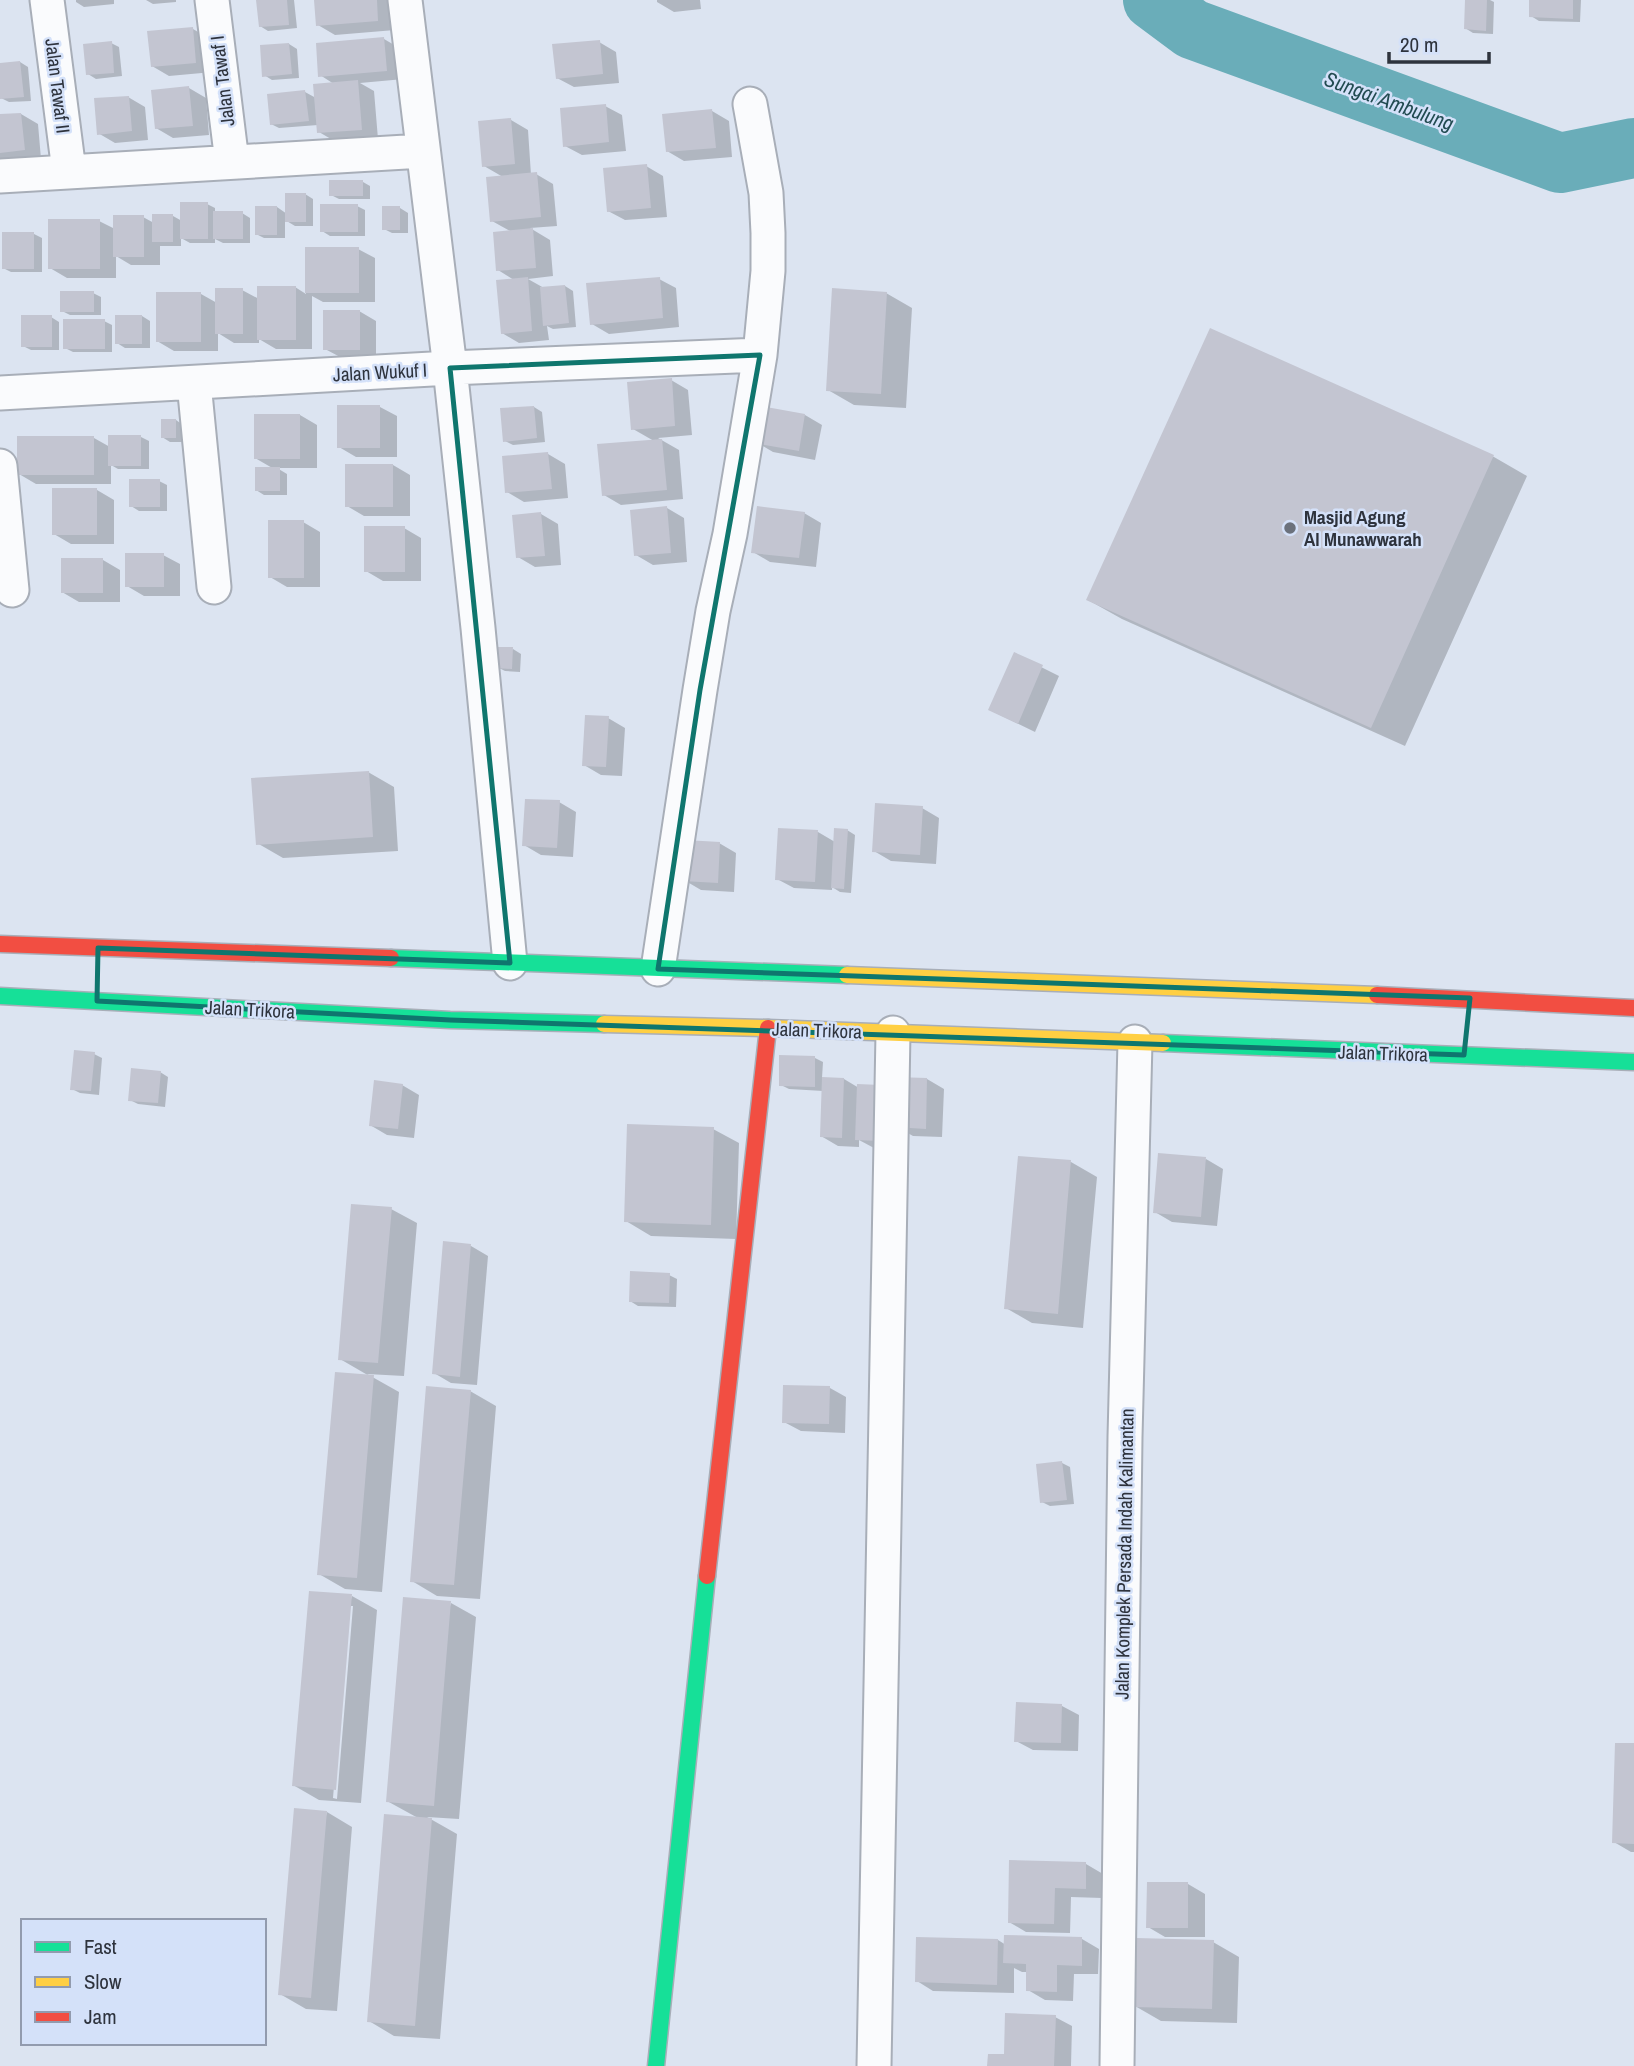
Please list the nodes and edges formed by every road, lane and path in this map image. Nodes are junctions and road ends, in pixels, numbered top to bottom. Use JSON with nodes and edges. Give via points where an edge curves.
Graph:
{"nodes":[{"id":1,"x":47,"y":0,"type":"edge"},
{"id":2,"x":212,"y":0,"type":"edge"},
{"id":3,"x":405,"y":0,"type":"edge"},
{"id":4,"x":750,"y":104,"type":"dead end"},
{"id":5,"x":423,"y":151,"type":"junction"},
{"id":6,"x":232,"y":162,"type":"junction"},
{"id":7,"x":69,"y":171,"type":"junction"},
{"id":8,"x":0,"y":176,"type":"edge"},
{"id":9,"x":760,"y":355,"type":"junction"},
{"id":10,"x":450,"y":368,"type":"junction"},
{"id":11,"x":194,"y":383,"type":"junction"},
{"id":12,"x":0,"y":393,"type":"edge"},
{"id":13,"x":0,"y":466,"type":"edge"},
{"id":14,"x":214,"y":587,"type":"dead end"},
{"id":15,"x":12,"y":590,"type":"dead end"},
{"id":16,"x":0,"y":944,"type":"edge"},
{"id":17,"x":510,"y":963,"type":"junction"},
{"id":18,"x":658,"y":969,"type":"junction"},
{"id":19,"x":0,"y":996,"type":"edge"},
{"id":20,"x":1470,"y":998,"type":"junction"},
{"id":21,"x":1634,"y":1008,"type":"edge"},
{"id":22,"x":1468,"y":1021,"type":"dead end"},
{"id":23,"x":768,"y":1028,"type":"junction"},
{"id":24,"x":893,"y":1033,"type":"junction"},
{"id":25,"x":1135,"y":1042,"type":"junction"},
{"id":26,"x":1634,"y":1062,"type":"edge"},
{"id":27,"x":656,"y":2066,"type":"edge"},
{"id":28,"x":874,"y":2066,"type":"edge"},
{"id":29,"x":1117,"y":2066,"type":"edge"}],
"edges":[{"from":1,"to":7,"type":"street","name":"Jalan Tawaf II"},
{"from":2,"to":6,"type":"street","name":"Jalan Tawaf I"},
{"from":3,"to":5,"type":"street"},
{"from":4,"to":9,"type":"street","via":[[766,192],[768,233]]},
{"from":5,"to":6,"type":"street"},
{"from":5,"to":10,"type":"street"},
{"from":6,"to":7,"type":"street"},
{"from":7,"to":8,"type":"street"},
{"from":9,"to":10,"type":"street","name":"Jalan Wukuf I"},
{"from":9,"to":18,"type":"street","via":[[713,611]]},
{"from":10,"to":11,"type":"street","name":"Jalan Wukuf I"},
{"from":10,"to":17,"type":"street"},
{"from":11,"to":12,"type":"street","name":"Jalan Wukuf I"},
{"from":11,"to":14,"type":"street"},
{"from":13,"to":15,"type":"street"},
{"from":16,"to":17,"type":"main road","via":[[98,955]]},
{"from":17,"to":18,"type":"main road"},
{"from":18,"to":20,"type":"main road"},
{"from":19,"to":23,"type":"main road","name":"Jalan Trikora","via":[[97,994],[450,1020]]},
{"from":20,"to":21,"type":"main road"},
{"from":20,"to":22,"type":"main road"},
{"from":23,"to":24,"type":"main road","name":"Jalan Trikora"},
{"from":23,"to":27,"type":"main road"},
{"from":24,"to":25,"type":"main road","name":"Jalan Trikora"},
{"from":24,"to":28,"type":"street"},
{"from":25,"to":26,"type":"main road","name":"Jalan Trikora","via":[[1304,1050],[1465,1050]]},
{"from":25,"to":29,"type":"street","name":"Jalan Komplek Persada Indah Kalimantan"}]}
